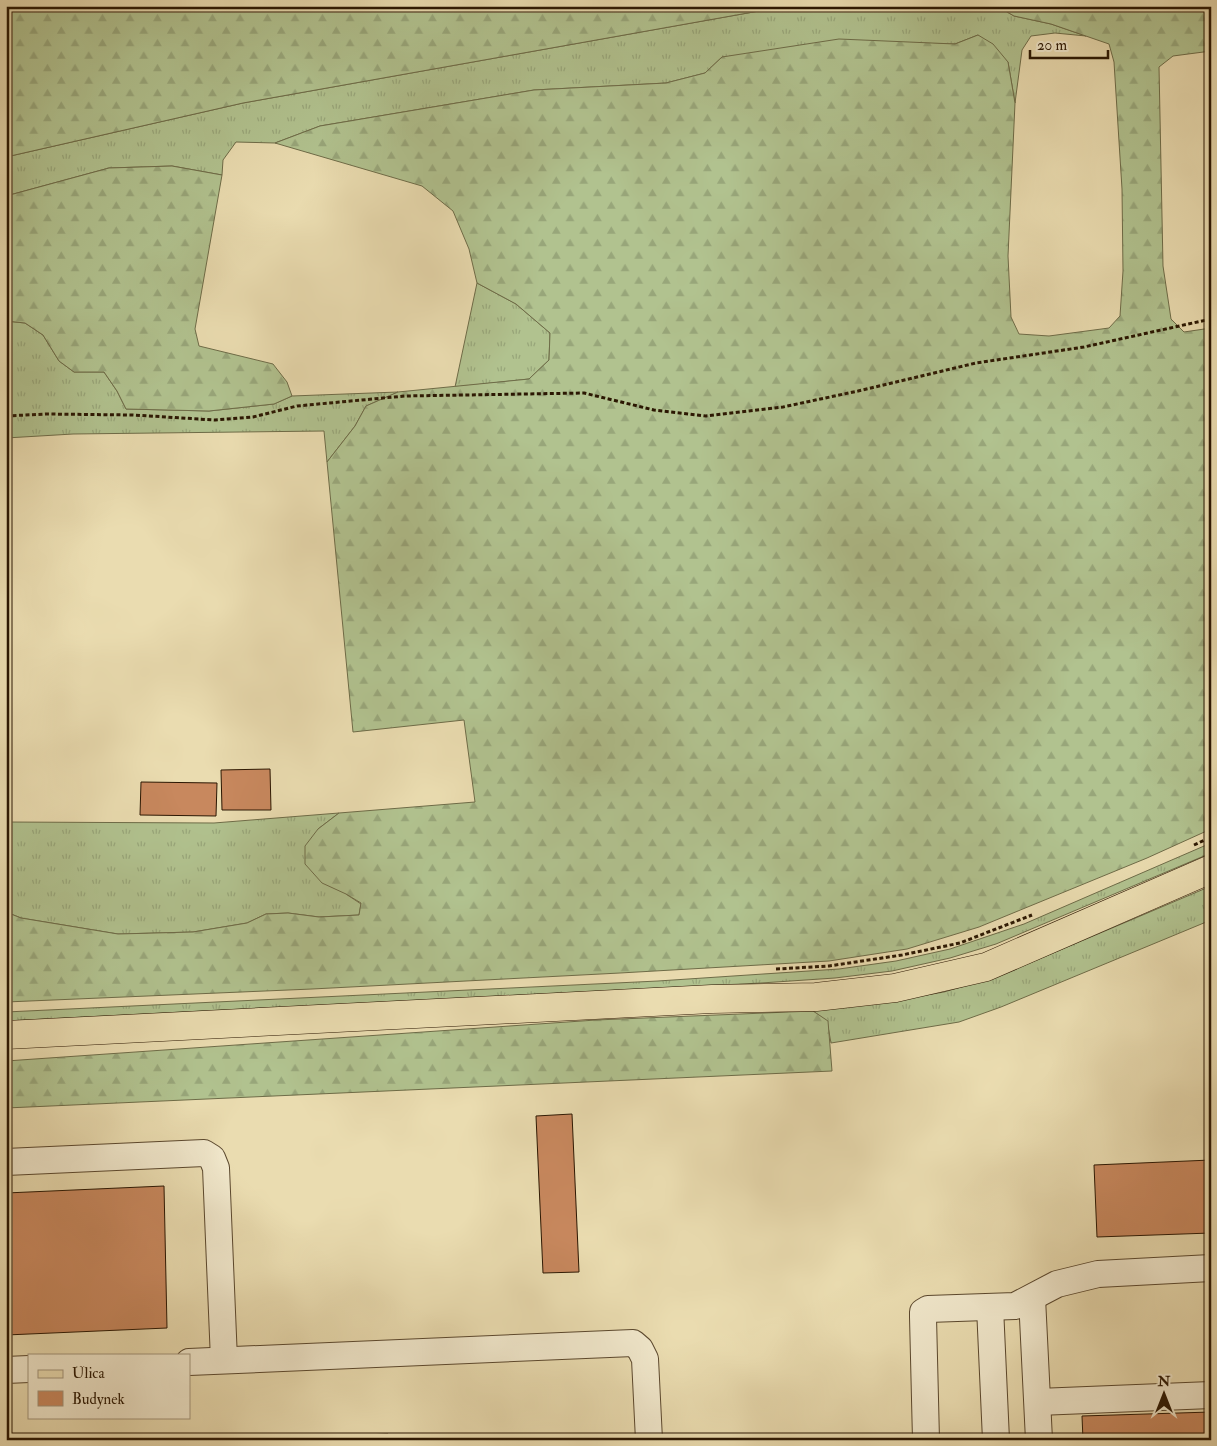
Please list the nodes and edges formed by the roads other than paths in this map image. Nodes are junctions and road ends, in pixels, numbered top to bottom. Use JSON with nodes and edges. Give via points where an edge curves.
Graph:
{"nodes":[{"id":1,"x":1211,"y":869,"type":"edge"},
{"id":2,"x":6,"y":1035,"type":"edge"},
{"id":3,"x":6,"y":1162,"type":"edge"},
{"id":4,"x":1211,"y":1268,"type":"edge"},
{"id":5,"x":1032,"y":1298,"type":"junction"},
{"id":6,"x":990,"y":1307,"type":"junction"},
{"id":7,"x":224,"y":1360,"type":"junction"},
{"id":8,"x":190,"y":1362,"type":"edge"},
{"id":9,"x":28,"y":1369,"type":"edge"},
{"id":10,"x":6,"y":1370,"type":"edge"},
{"id":11,"x":1211,"y":1395,"type":"edge"},
{"id":12,"x":1038,"y":1402,"type":"junction"},
{"id":13,"x":649,"y":1440,"type":"edge"},
{"id":14,"x":926,"y":1440,"type":"edge"},
{"id":15,"x":996,"y":1440,"type":"edge"},
{"id":16,"x":1040,"y":1440,"type":"edge"}],
"edges":[{"from":1,"to":2,"type":"main road","via":[[986,967],[895,988],[816,997],[712,999]]},
{"from":3,"to":7,"type":"lane","via":[[204,1153],[212,1158],[216,1168]]},
{"from":4,"to":5,"type":"lane","via":[[1098,1274],[1057,1284]]},
{"from":5,"to":6,"type":"lane","via":[[1015,1306]]},
{"from":5,"to":12,"type":"lane"},
{"from":6,"to":14,"type":"lane","via":[[928,1309],[923,1312]]},
{"from":6,"to":15,"type":"lane"},
{"from":7,"to":8,"type":"lane"},
{"from":7,"to":13,"type":"lane","via":[[633,1343],[646,1359]]},
{"from":9,"to":10,"type":"lane"},
{"from":11,"to":12,"type":"lane"},
{"from":12,"to":16,"type":"lane"}]}
